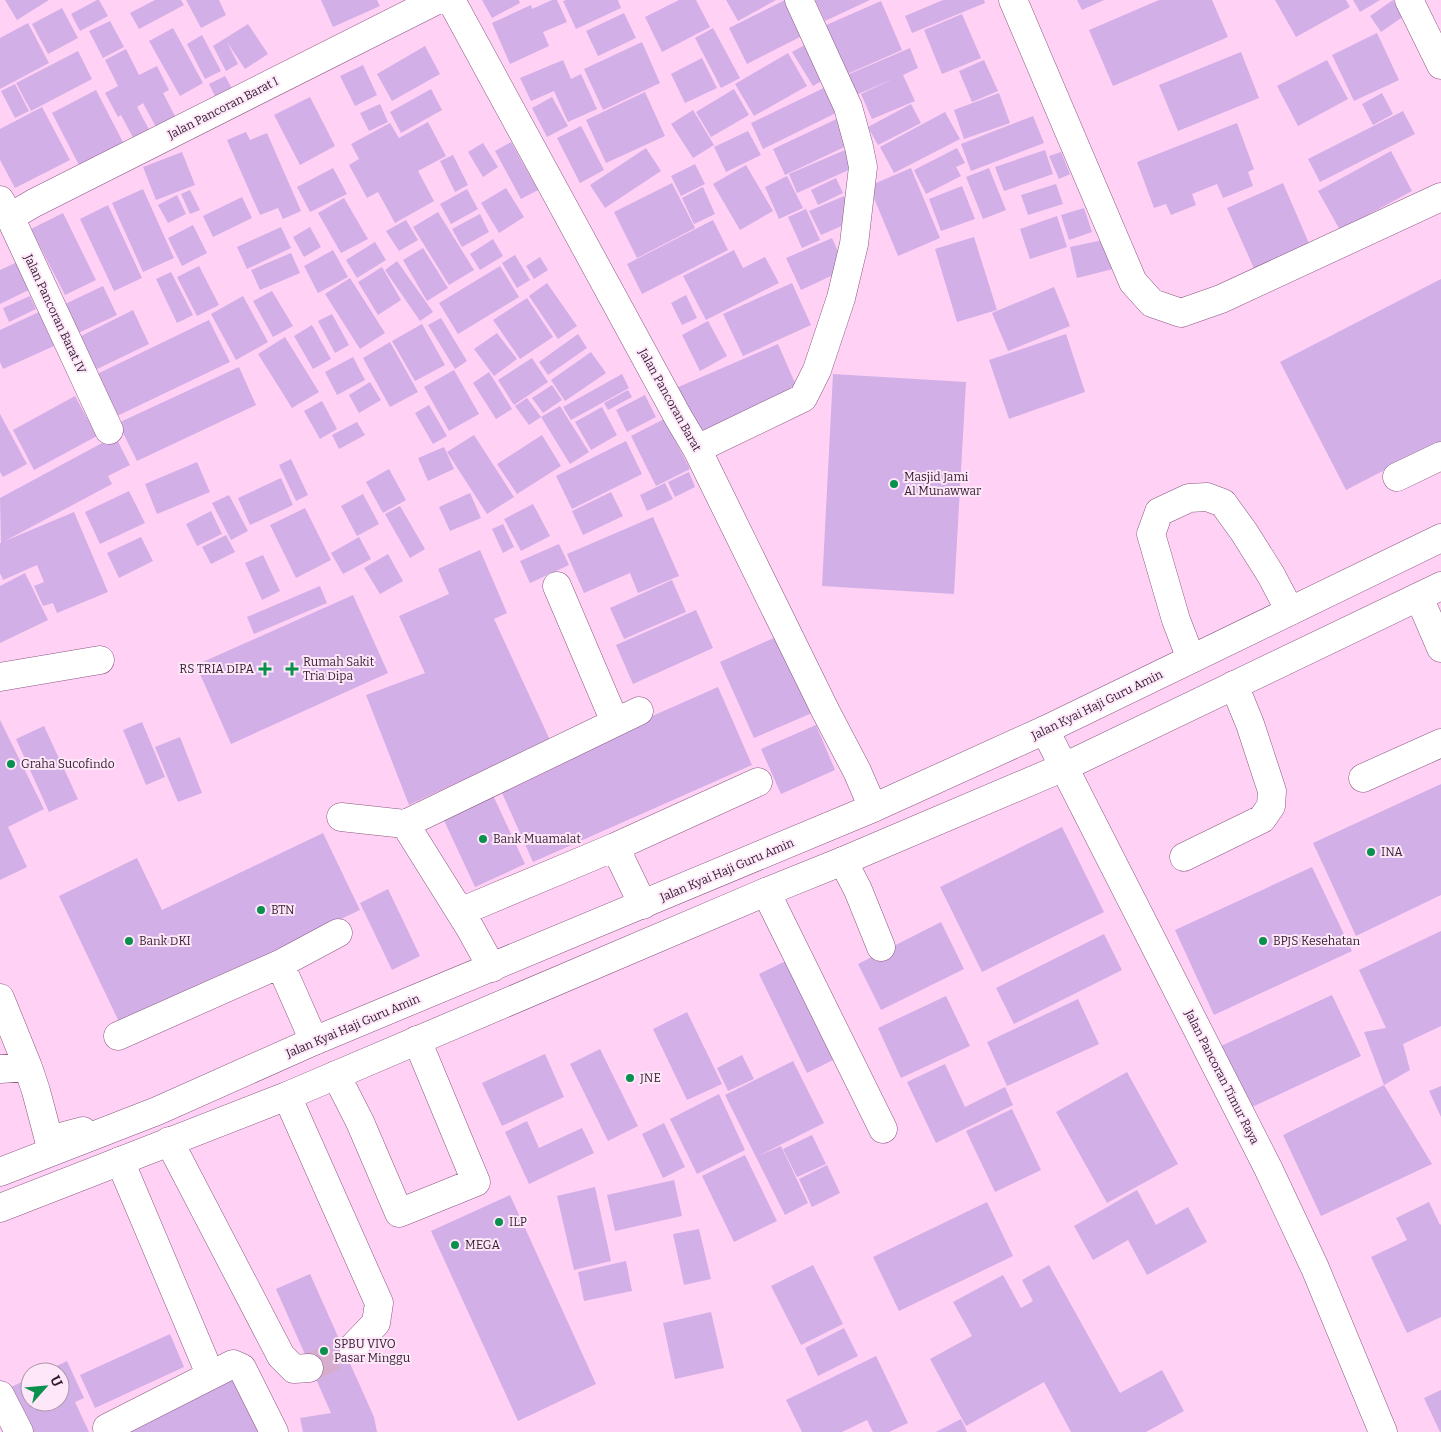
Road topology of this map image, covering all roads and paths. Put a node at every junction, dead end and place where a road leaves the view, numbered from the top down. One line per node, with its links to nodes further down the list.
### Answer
1 (437, 0): 8 (street, Jalan Pancoran Barat I)
2 (451, 0): 10 (street, Jalan Pancoran Barat)
3 (799, 0): 10 (street)
4 (1013, 0): 7 (street)
5 (1409, 0): 6 (street)
6 (1441, 65)
7 (1441, 197)
8 (5, 208): 9 (street, Jalan Pancoran Barat IV)
9 (109, 430)
10 (698, 448): 27 (street, Jalan Pancoran Barat)
11 (1441, 456): 12 (street)
12 (1397, 477)
13 (1441, 538): 16 (street, Jalan Kyai Haji Guru Amin)
14 (557, 586): 29 (street)
15 (1430, 592): 17 (street); 21 (street)
16 (1281, 594): 18 (street, Jalan Kyai Haji Guru Amin); 18 (street)
17 (1441, 648)
18 (1188, 652): 22 (street, Jalan Kyai Haji Guru Amin)
19 (100, 660): 20 (street)
20 (0, 677)
21 (1234, 685): 24 (street); 31 (street)
22 (1046, 730): 24 (street, Jalan Pancoran Timur Raya); 27 (street, Jalan Kyai Haji Guru Amin)
23 (1441, 744): 25 (street)
24 (1064, 767): 32 (street); 62 (street, Jalan Pancoran Timur Raya)
25 (1363, 778)
26 (758, 782): 30 (street)
27 (865, 789): 34 (street, Jalan Kyai Haji Guru Amin)
28 (341, 817): 29 (street)
29 (405, 824): 35 (street)
30 (618, 854): 34 (street); 35 (street)
31 (1184, 858)
32 (843, 861): 33 (street); 37 (street)
33 (766, 892): 41 (street); 50 (street)
34 (639, 897): 38 (street, Jalan Kyai Haji Guru Amin)
35 (466, 920): 38 (street)
36 (338, 933): 39 (street)
37 (881, 947)
38 (489, 962): 41 (street); 43 (street, Jalan Kyai Haji Guru Amin)
39 (283, 972): 42 (street); 43 (street)
40 (0, 998): 47 (street)
41 (509, 1001): 44 (street)
42 (118, 1036)
43 (312, 1037): 49 (street, Jalan Kyai Haji Guru Amin)
44 (417, 1040): 46 (street); 46 (street)
45 (0, 1069): 47 (street)
46 (336, 1075): 48 (street)
47 (32, 1079): 49 (street)
48 (287, 1096): 51 (street); 55 (street)
49 (157, 1111): 53 (street, Jalan Kyai Haji Guru Amin)
50 (883, 1129)
51 (169, 1141): 52 (street); 56 (street)
52 (120, 1161): 54 (street); 57 (street)
53 (0, 1172)
54 (0, 1208)
55 (353, 1348)
56 (309, 1368)
57 (210, 1374): 60 (street); 61 (street)
58 (0, 1395): 59 (street)
59 (18, 1432)
60 (109, 1432)
61 (274, 1432)
62 (1383, 1432)

